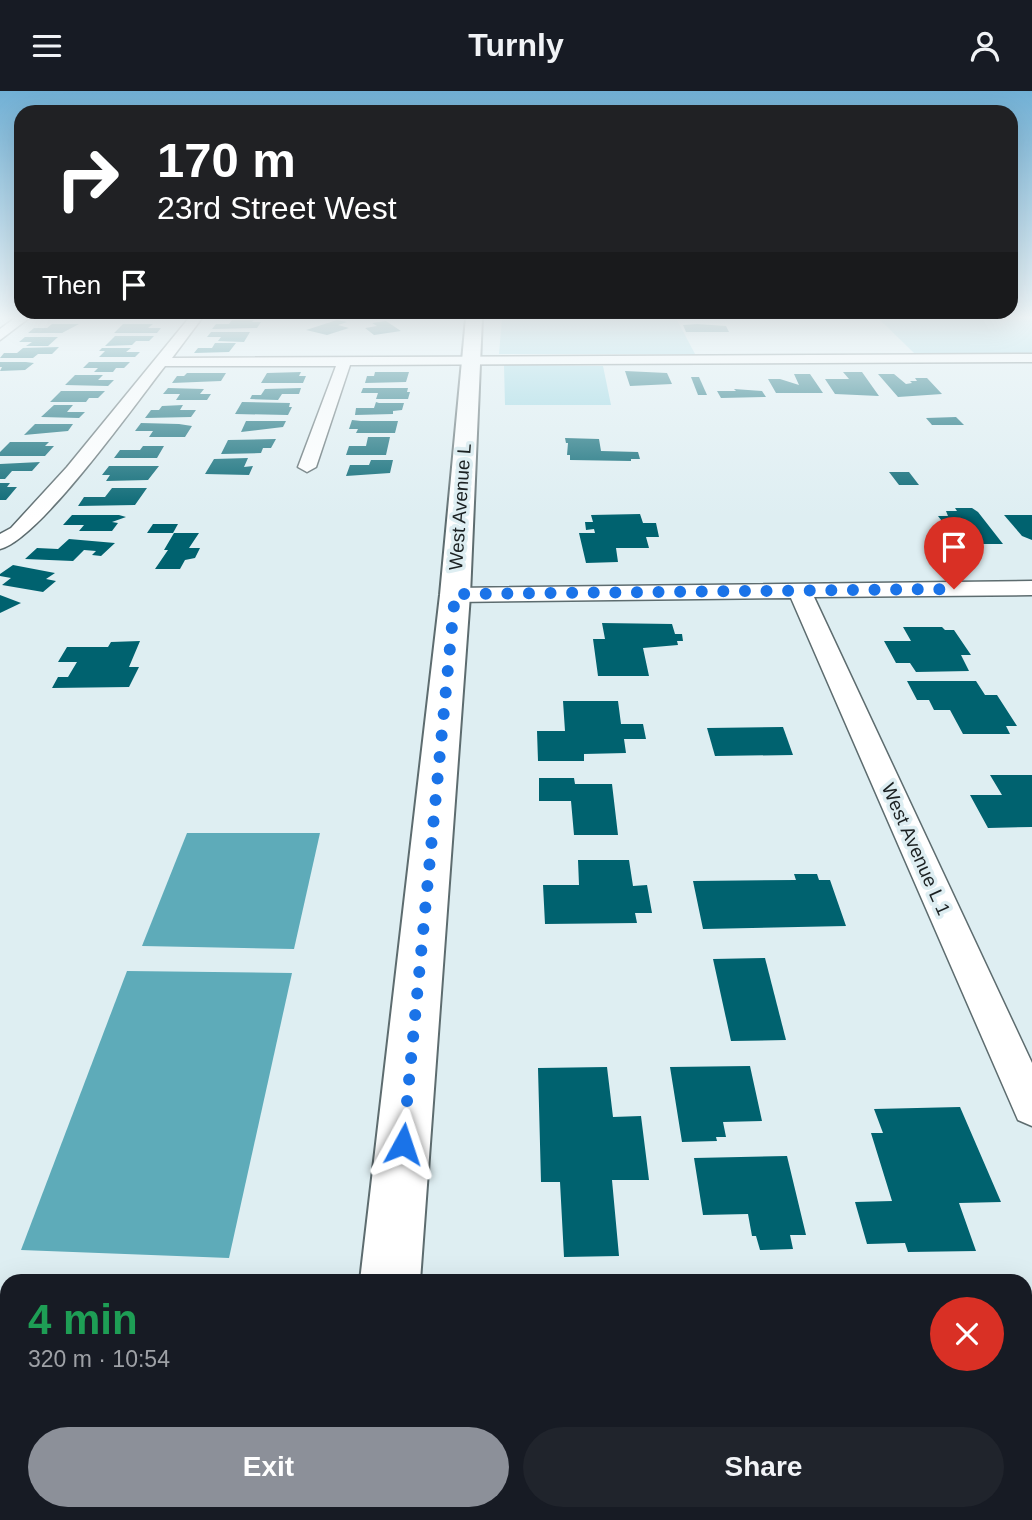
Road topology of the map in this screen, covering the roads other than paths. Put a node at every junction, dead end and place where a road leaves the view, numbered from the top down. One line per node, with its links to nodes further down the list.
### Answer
1 (144, 385): 5 (street)
2 (336, 385): 4 (street)
3 (469, 385): 8 (main road, West Avenue L)
4 (307, 467)
5 (0, 543)
6 (1032, 588): 7 (street)
7 (799, 590): 8 (street); 9 (street, West Avenue L 1)
8 (455, 594): 10 (main road, West Avenue L)
9 (1032, 1107)
10 (391, 1274)

